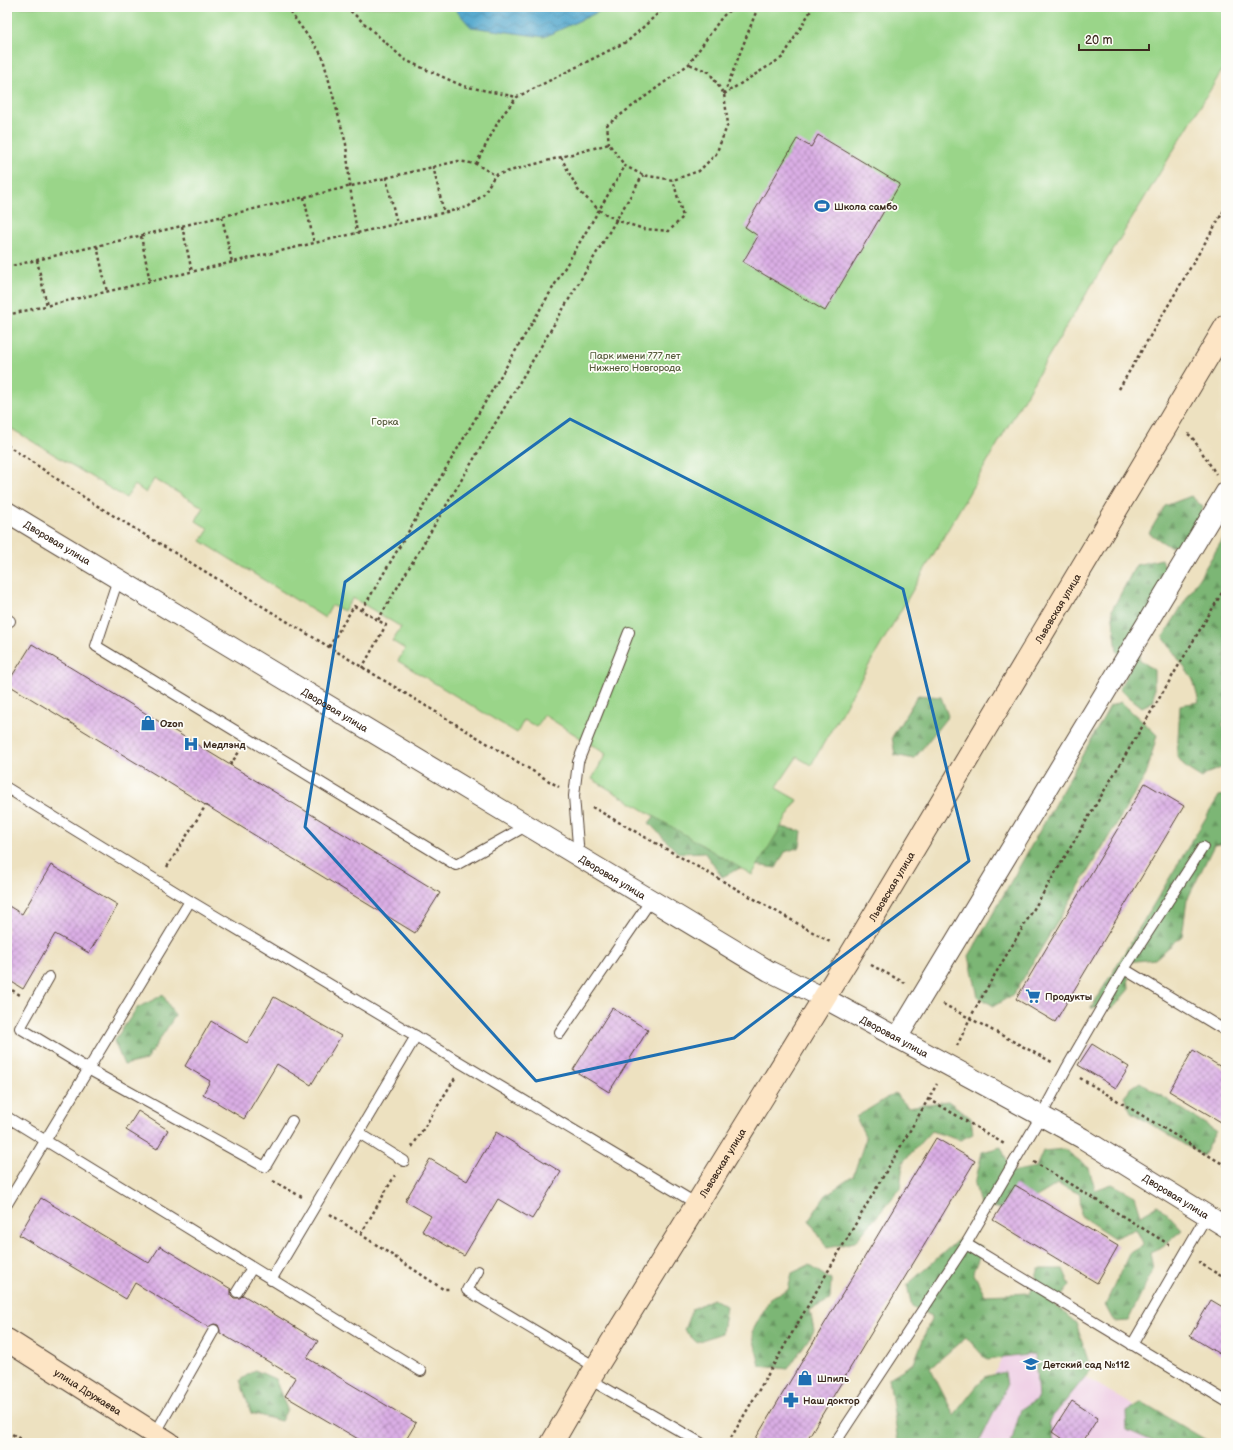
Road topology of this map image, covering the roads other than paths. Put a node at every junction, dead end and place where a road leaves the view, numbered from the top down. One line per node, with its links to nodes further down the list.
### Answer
1 (1226, 326): 14 (main road, Львовская улица)
2 (1222, 484): 18 (street)
3 (7, 512): 4 (street, Дворовая улица)
4 (118, 579): 7 (street, Дворовая улица); 7 (lane)
5 (630, 632): 9 (lane)
6 (7, 788): 11 (lane)
7 (526, 826): 9 (street, Дворовая улица)
8 (1203, 847): 12 (lane)
9 (579, 857): 10 (street, Дворовая улица)
10 (651, 900): 14 (street, Дворовая улица); 16 (lane)
11 (190, 901): 17 (lane); 19 (lane)
12 (1124, 969): 15 (lane); 21 (lane)
13 (49, 977): 19 (lane)
14 (824, 998): 18 (street, Дворовая улица); 27 (main road, Львовская улица)
15 (1226, 1031)
16 (560, 1033)
17 (416, 1036): 23 (lane); 27 (lane)
18 (897, 1038): 21 (street, Дворовая улица)
19 (88, 1069): 22 (lane); 24 (lane)
20 (7, 1116): 24 (lane)
21 (1041, 1116): 28 (street, Дворовая улица); 30 (lane)
22 (292, 1121)
23 (359, 1133): 25 (lane); 33 (lane)
24 (45, 1140): 26 (lane); 31 (lane)
25 (404, 1161)
26 (7, 1204)
27 (697, 1204): 39 (main road, Львовская улица)
28 (1207, 1215): 29 (street, Дворовая улица); 37 (lane)
29 (1226, 1227)
30 (966, 1244): 37 (lane); 44 (lane)
31 (252, 1268): 33 (lane); 34 (lane)
32 (478, 1271): 39 (lane)
33 (271, 1280): 38 (lane)
34 (237, 1292)
35 (214, 1330): 41 (lane)
36 (7, 1340): 41 (main road, улица Дружаева)
37 (1132, 1345): 40 (lane)
38 (421, 1371)
39 (593, 1374): 42 (main road, Львовская улица); 43 (lane)
40 (1226, 1401)
41 (162, 1439)
42 (552, 1443)
43 (701, 1443)
44 (835, 1443)

